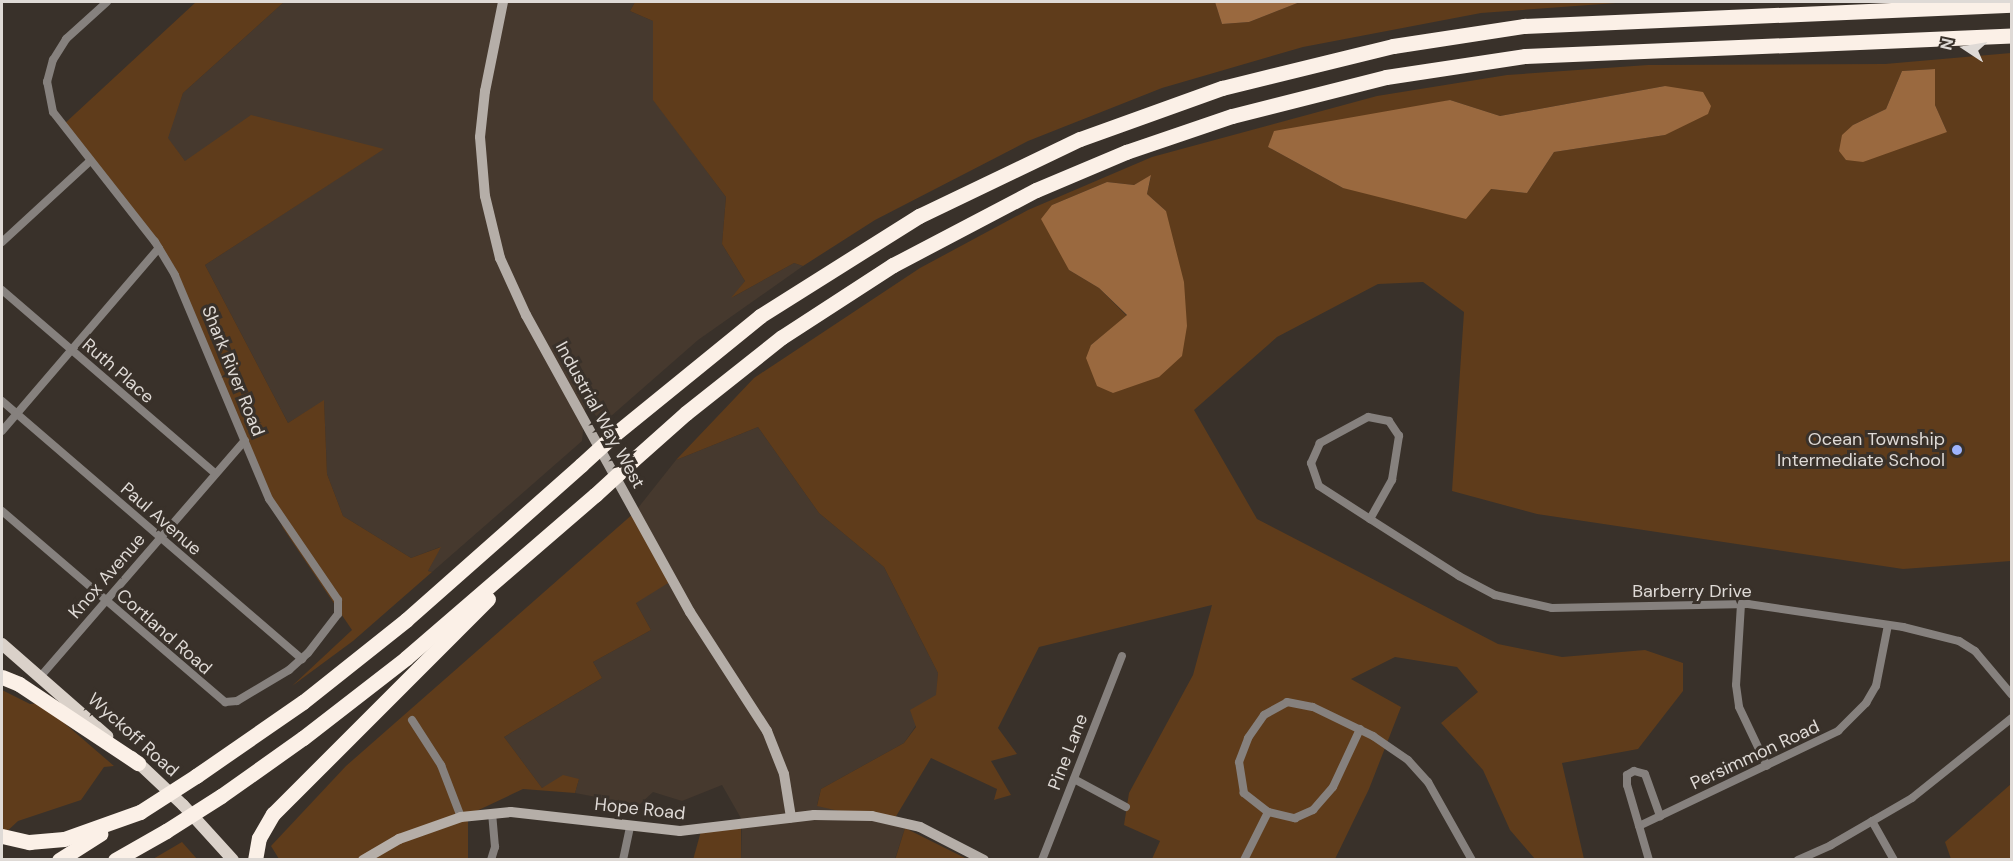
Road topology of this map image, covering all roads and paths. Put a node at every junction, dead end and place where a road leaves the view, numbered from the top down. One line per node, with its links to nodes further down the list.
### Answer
1 (107, 2): 7 (street, Shark River Road)
2 (503, 2): 42 (street, Industrial Way West)
3 (1995, 2): 5 (highway)
4 (2012, 5): 5 (highway)
5 (1946, 6): 39 (highway, bridge)
6 (2012, 36): 17 (highway, bridge)
7 (90, 161): 8 (street); 9 (street, Shark River Road)
8 (2, 242)
9 (159, 248): 11 (street); 15 (street, Shark River Road)
10 (2, 290): 11 (street, Ruth Place)
11 (71, 350): 13 (street); 16 (street, Ruth Place)
12 (2, 401): 13 (street, Paul Avenue)
13 (17, 414): 14 (street); 20 (street, Paul Avenue)
14 (2, 431)
15 (245, 440): 16 (street, Knox Avenue); 26 (street, Shark River Road)
16 (215, 473): 20 (street, Knox Avenue)
17 (578, 510): 48 (highway, bridge); 50 (highway)
18 (2, 511): 21 (street, Cortland Road)
19 (1370, 519): 19 (street, Barberry Drive); 22 (street, Barberry Drive)
20 (160, 537): 21 (street, Knox Avenue); 26 (street, Paul Avenue)
21 (105, 601): 26 (street, Cortland Road); 28 (street, Knox Avenue)
22 (1741, 604): 23 (street, Barberry Drive); 34 (street)
23 (1888, 625): 29 (street, Barberry Drive); 34 (street, Persimmon Road)
24 (2, 644): 28 (main road, Wyckoff Road)
25 (1122, 656): 35 (street, Pine Lane)
26 (302, 659)
27 (2, 677): 33 (highway)
28 (40, 677): 33 (main road, Wyckoff Road)
29 (2012, 695)
30 (2012, 718): 43 (street)
31 (412, 720): 41 (street)
32 (1360, 729): 37 (street); 37 (street); 57 (street)
33 (138, 763): 49 (main road, Wyckoff Road)
34 (1767, 766): 40 (street, Persimmon Road)
35 (1074, 779): 36 (street); 55 (street, Pine Lane)
36 (1126, 807)
37 (1268, 812): 56 (street)
38 (492, 813): 41 (street, Hope Road); 45 (street, Hope Road); 52 (street)
39 (134, 814): 46 (highway); 47 (highway)
40 (1660, 816): 44 (street, Persimmon Road); 44 (street)
41 (460, 817): 51 (street, Hope Road)
42 (791, 817): 45 (street, Hope Road); 54 (street, Hope Road)
43 (1872, 821): 59 (street); 60 (street)
44 (1639, 826): 58 (street)
45 (630, 827): 53 (street)
46 (2, 837)
47 (59, 860)
48 (115, 860)
49 (233, 860)
50 (255, 860)
51 (363, 860)
52 (491, 860)
53 (623, 860)
54 (984, 860)
55 (1042, 860)
56 (1244, 860)
57 (1472, 860)
58 (1649, 860)
59 (1798, 860)
60 (1894, 860)

